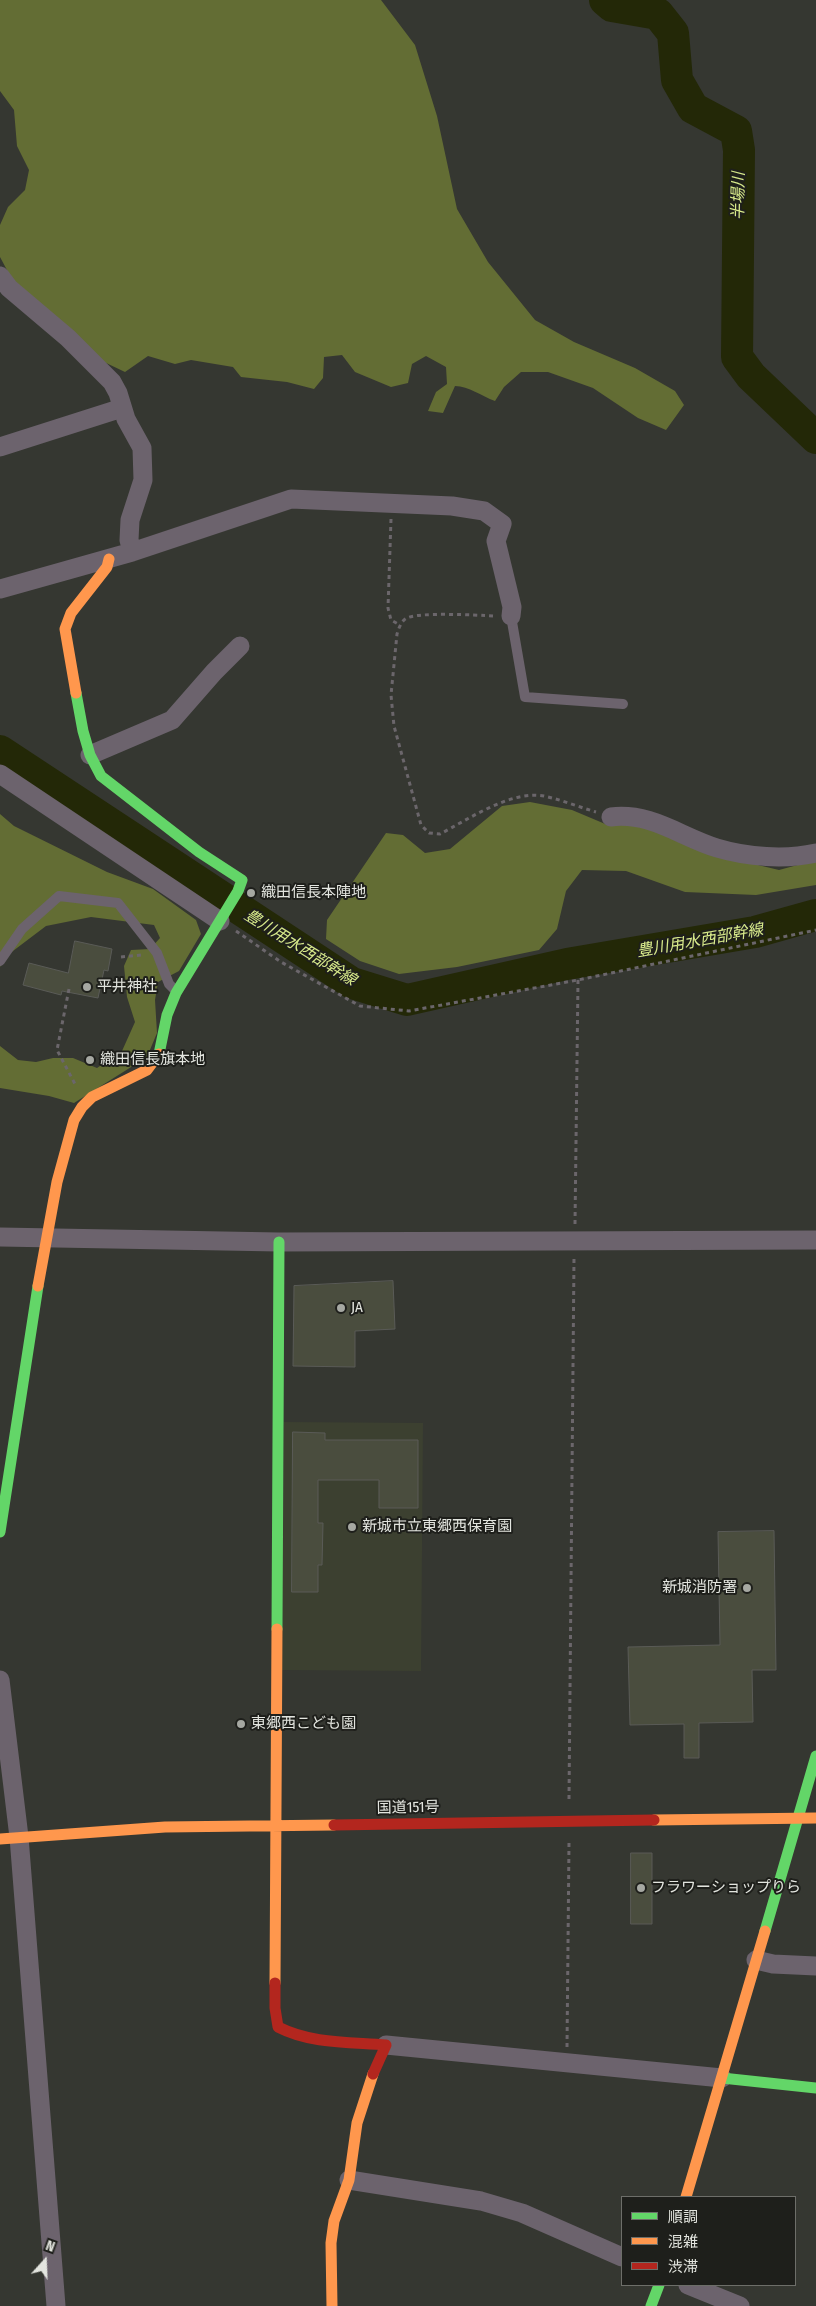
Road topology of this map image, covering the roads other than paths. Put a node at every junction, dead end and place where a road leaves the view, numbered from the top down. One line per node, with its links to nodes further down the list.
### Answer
1 (0, 276): 2 (street)
2 (122, 408): 3 (street); 4 (street)
3 (0, 448)
4 (132, 552): 5 (street); 7 (street)
5 (109, 559): 6 (street); 10 (main road)
6 (0, 589)
7 (511, 616): 9 (lane)
8 (240, 646): 10 (street)
9 (623, 704)
10 (90, 755): 14 (main road)
11 (0, 774): 14 (street)
12 (612, 818): 13 (street)
13 (816, 854)
14 (222, 917): 16 (main road)
15 (0, 961): 16 (lane)
16 (177, 992): 18 (main road)
17 (0, 1236): 18 (street)
18 (45, 1238): 20 (street); 21 (main road)
19 (816, 1240): 20 (street)
20 (279, 1242): 27 (main road)
21 (4, 1488): 22 (main road)
22 (0, 1532)
23 (0, 1680): 28 (street)
24 (816, 1756): 25 (main road)
25 (799, 1818): 26 (main road, 国道151号); 27 (main road, 国道151号); 30 (main road)
26 (816, 1818)
27 (275, 1825): 28 (main road, 国道151号); 32 (main road)
28 (19, 1837): 29 (main road, 国道151号); 40 (street)
29 (0, 1839)
30 (756, 1960): 31 (street); 33 (main road)
31 (816, 1966)
32 (386, 2045): 33 (street); 35 (main road)
33 (722, 2078): 34 (main road); 36 (main road)
34 (816, 2088)
35 (349, 2180): 37 (street); 41 (main road)
36 (686, 2196)
37 (621, 2257)
38 (659, 2286): 42 (main road)
39 (690, 2286): 43 (street)
40 (56, 2306)
41 (332, 2306)
42 (651, 2306)
43 (740, 2306)

